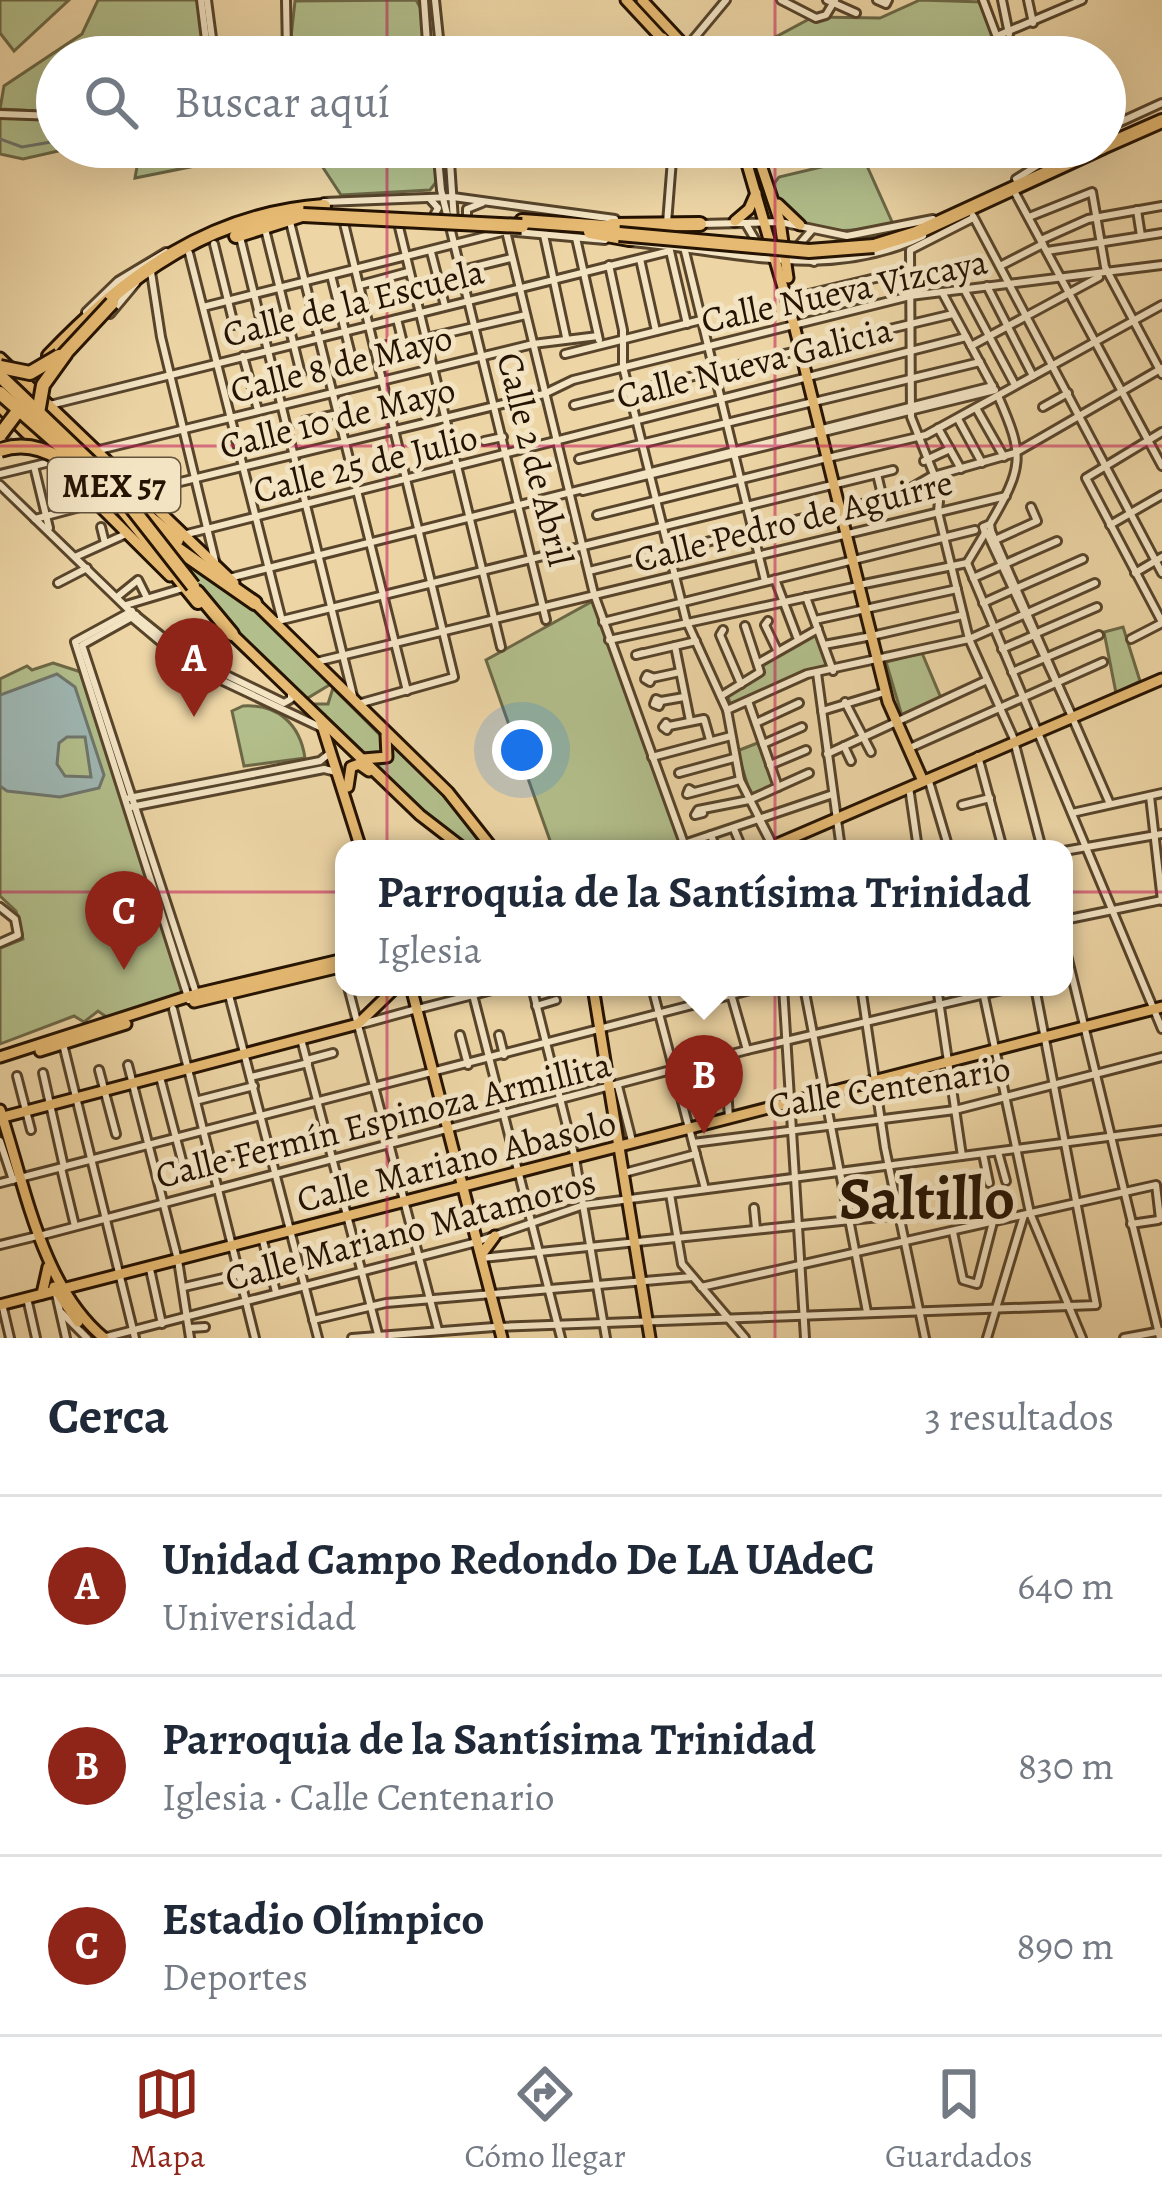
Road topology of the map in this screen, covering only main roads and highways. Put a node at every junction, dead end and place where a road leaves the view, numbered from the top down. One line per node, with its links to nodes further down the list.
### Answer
1 (626, 0): 3 (main road)
2 (642, 0): 4 (main road)
3 (661, 36)
4 (665, 36)
5 (1162, 120): 6 (highway, MEX 57)
6 (1126, 135)
7 (753, 168): 10 (main road)
8 (758, 168): 10 (main road)
9 (1046, 168): 11 (highway, MEX 57)
10 (760, 181): 12 (main road); 14 (main road); 21 (main road)
11 (1018, 184): 22 (highway, MEX 57); 22 (highway, MEX 57)
12 (772, 195): 15 (main road); 18 (main road)
13 (296, 214): 16 (highway, MEX 57, bridge); 16 (highway, MEX 57, bridge); 24 (highway, MEX 57); 24 (highway, MEX 57)
14 (737, 221)
15 (780, 222): 21 (main road); 25 (main road)
16 (522, 223): 19 (highway, MEX 57); 20 (highway, MEX 57)
17 (700, 224): 19 (highway)
18 (800, 225)
19 (616, 230): 20 (highway, MEX 57); 22 (highway, MEX 57, bridge)
20 (590, 232): 23 (highway)
21 (769, 237): 25 (main road)
22 (873, 243)
23 (674, 247)
24 (185, 251): 27 (highway, MEX 57, bridge); 28 (highway, MEX 57)
25 (787, 264): 26 (main road); 26 (main road)
26 (796, 324): 43 (main road)
27 (69, 349): 29 (highway, bridge); 33 (highway, MEX 57, bridge); 36 (highway, bridge)
28 (50, 356)
29 (0, 365): 30 (main road); 31 (highway, MEX 57, bridge); 31 (main road)
30 (0, 390): 31 (highway, MEX 57, bridge)
31 (14, 401): 32 (main road); 34 (main road); 36 (highway, MEX 57, bridge); 39 (highway, MEX 57, bridge)
32 (60, 414): 34 (main road); 36 (main road)
33 (1, 442): 35 (highway, bridge)
34 (38, 446): 35 (main road)
35 (107, 503): 37 (highway); 37 (main road); 40 (highway)
36 (170, 534): 38 (highway, MEX 57); 38 (main road); 41 (highway)
37 (171, 577): 39 (main road)
38 (229, 578): 41 (main road, MEX 57)
39 (188, 587): 40 (main road); 42 (highway, MEX 57)
40 (198, 602): 42 (main road)
41 (255, 603): 47 (main road, MEX 57)
42 (232, 634): 45 (main road, MEX 57)
43 (880, 661): 46 (main road); 46 (main road)
44 (1162, 679): 50 (main road)
45 (317, 715): 48 (main road, MEX 57); 51 (main road)
46 (898, 720): 50 (main road); 50 (main road)
47 (383, 728): 48 (main road); 54 (main road)
48 (363, 758): 49 (main road)
49 (384, 780): 52 (main road); 53 (main road)
50 (918, 783): 55 (main road)
51 (361, 840)
52 (362, 840)
53 (454, 840)
54 (485, 840)
55 (789, 840)
56 (335, 966): 60 (main road)
57 (387, 996): 63 (main road)
58 (411, 996): 65 (main road)
59 (594, 996): 64 (main road)
60 (193, 999): 62 (main road); 62 (main road)
61 (1158, 1008): 64 (main road, Calle Mariano Abasolo)
62 (0, 1060)
63 (1, 1118): 66 (main road)
64 (620, 1146): 65 (main road, Calle Mariano Abasolo); 77 (main road)
65 (461, 1186): 68 (main road); 71 (main road, Calle Mariano Abasolo)
66 (40, 1235): 70 (main road); 71 (main road)
67 (495, 1236): 69 (main road)
68 (476, 1243): 69 (main road); 73 (main road)
69 (481, 1256): 73 (main road)
70 (48, 1267): 71 (main road); 72 (main road)
71 (58, 1289): 72 (main road, Calle Mariano Abasolo); 76 (main road)
72 (42, 1294): 74 (main road, Calle Mariano Abasolo)
73 (488, 1294): 75 (main road)
74 (1, 1305)
75 (498, 1333)
76 (99, 1338)
77 (650, 1338)

